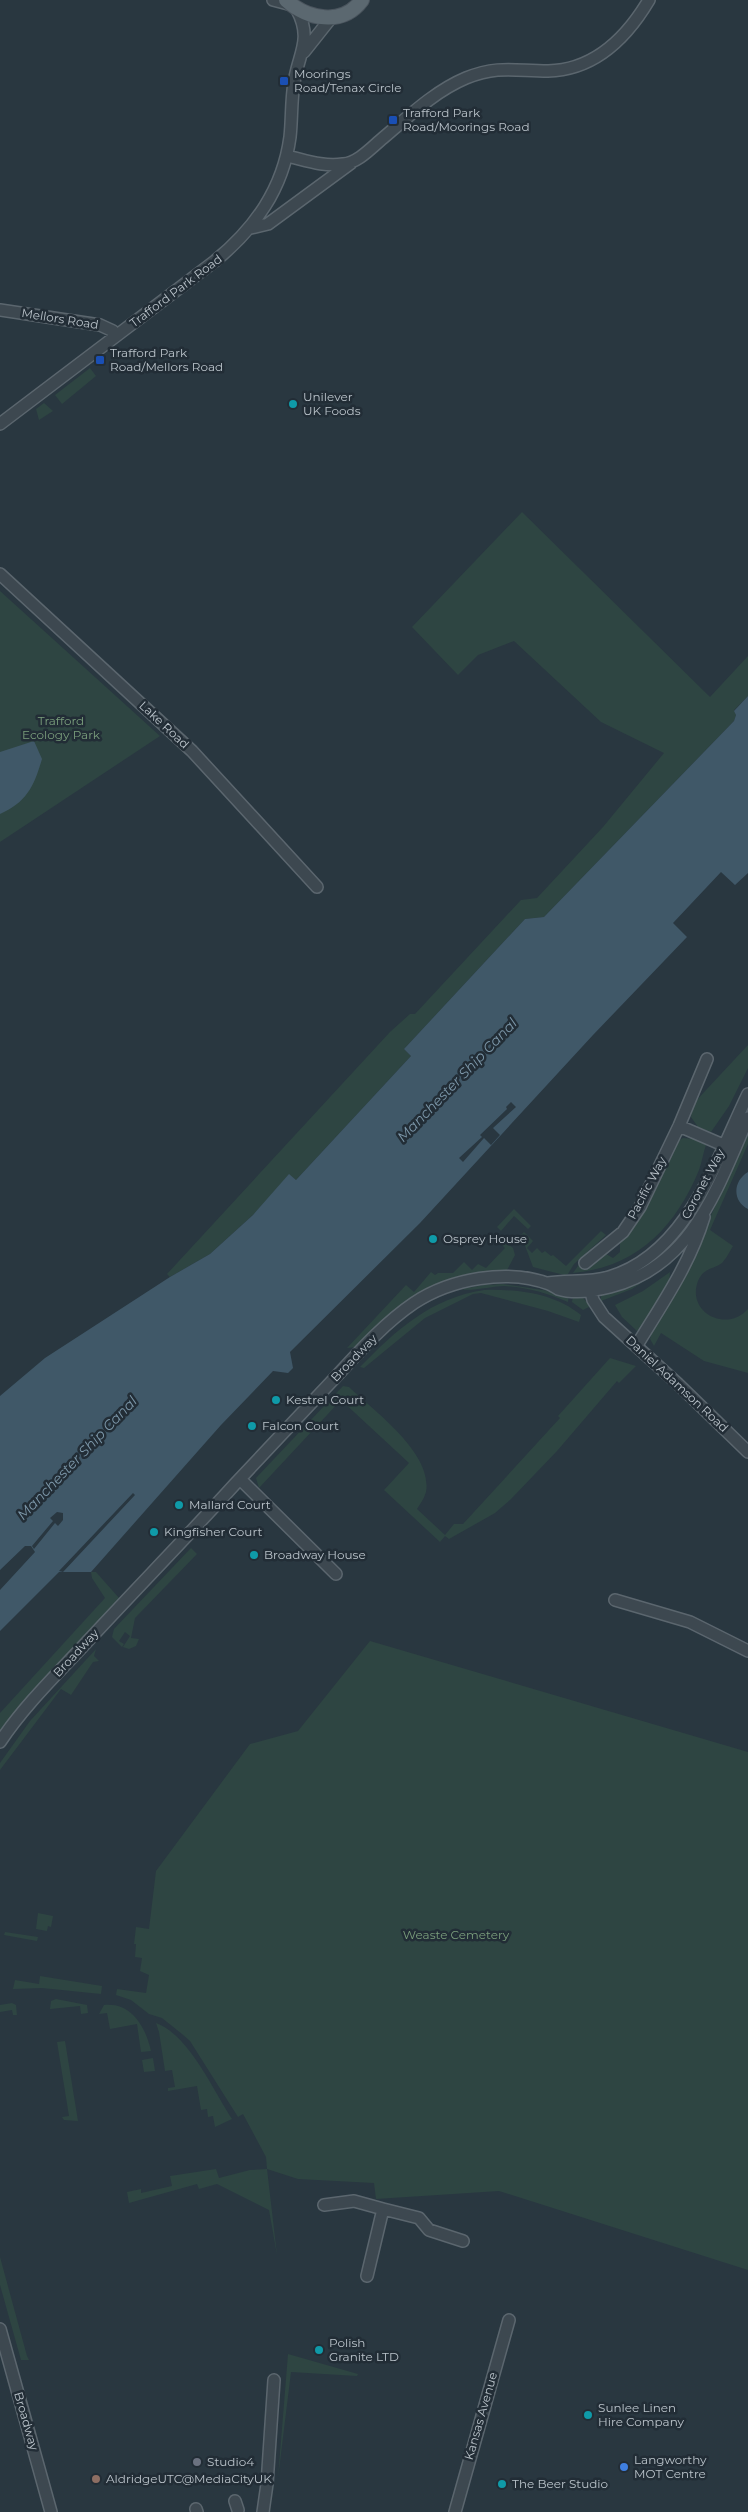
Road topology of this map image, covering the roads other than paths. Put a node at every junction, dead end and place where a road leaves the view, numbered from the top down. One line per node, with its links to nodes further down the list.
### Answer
1 (273, 0): 4 (street)
2 (362, 0): 5 (main road)
3 (649, 0): 8 (street, Trafford Park Road)
4 (292, 5): 5 (main road); 6 (street)
5 (331, 18): 6 (street)
6 (302, 55): 7 (street)
7 (287, 156): 8 (street); 9 (street)
8 (353, 162): 9 (street, Trafford Park Road)
9 (251, 228): 11 (street, Trafford Park Road)
10 (0, 310): 11 (street, Mellors Road)
11 (116, 336): 12 (street, Trafford Park Road)
12 (0, 424)
13 (0, 574): 14 (street, Lake Road)
14 (317, 887)
15 (707, 1059): 18 (street, Pacific Way)
16 (748, 1094): 19 (street, Coronet Way)
17 (748, 1118): 19 (street, Coronet Way)
18 (679, 1126): 19 (street); 23 (street, Pacific Way)
19 (728, 1148): 20 (street, Coronet Way); 22 (street, Coronet Way)
20 (706, 1210): 21 (street, Coronet Way); 24 (street)
21 (667, 1260): 22 (street); 24 (street); 26 (street, Coronet Way)
22 (646, 1261): 26 (street, Coronet Way)
23 (585, 1264)
24 (678, 1279): 27 (street)
25 (548, 1283): 26 (street, Coronet Way); 29 (street, Broadway)
26 (590, 1286): 27 (street, Daniel Adamson Road)
27 (637, 1345): 28 (street, Daniel Adamson Road)
28 (748, 1452)
29 (240, 1479): 30 (street); 33 (street, Broadway)
30 (336, 1574)
31 (615, 1600): 32 (street)
32 (748, 1651)
33 (0, 1742)
34 (324, 2205): 35 (street)
35 (383, 2209): 36 (street); 37 (street)
36 (463, 2241)
37 (368, 2276)
38 (509, 2320): 43 (street, Kansas Avenue)
39 (0, 2329): 41 (street, Broadway)
40 (274, 2380): 42 (street)
41 (51, 2512)
42 (263, 2512)
43 (455, 2512)

